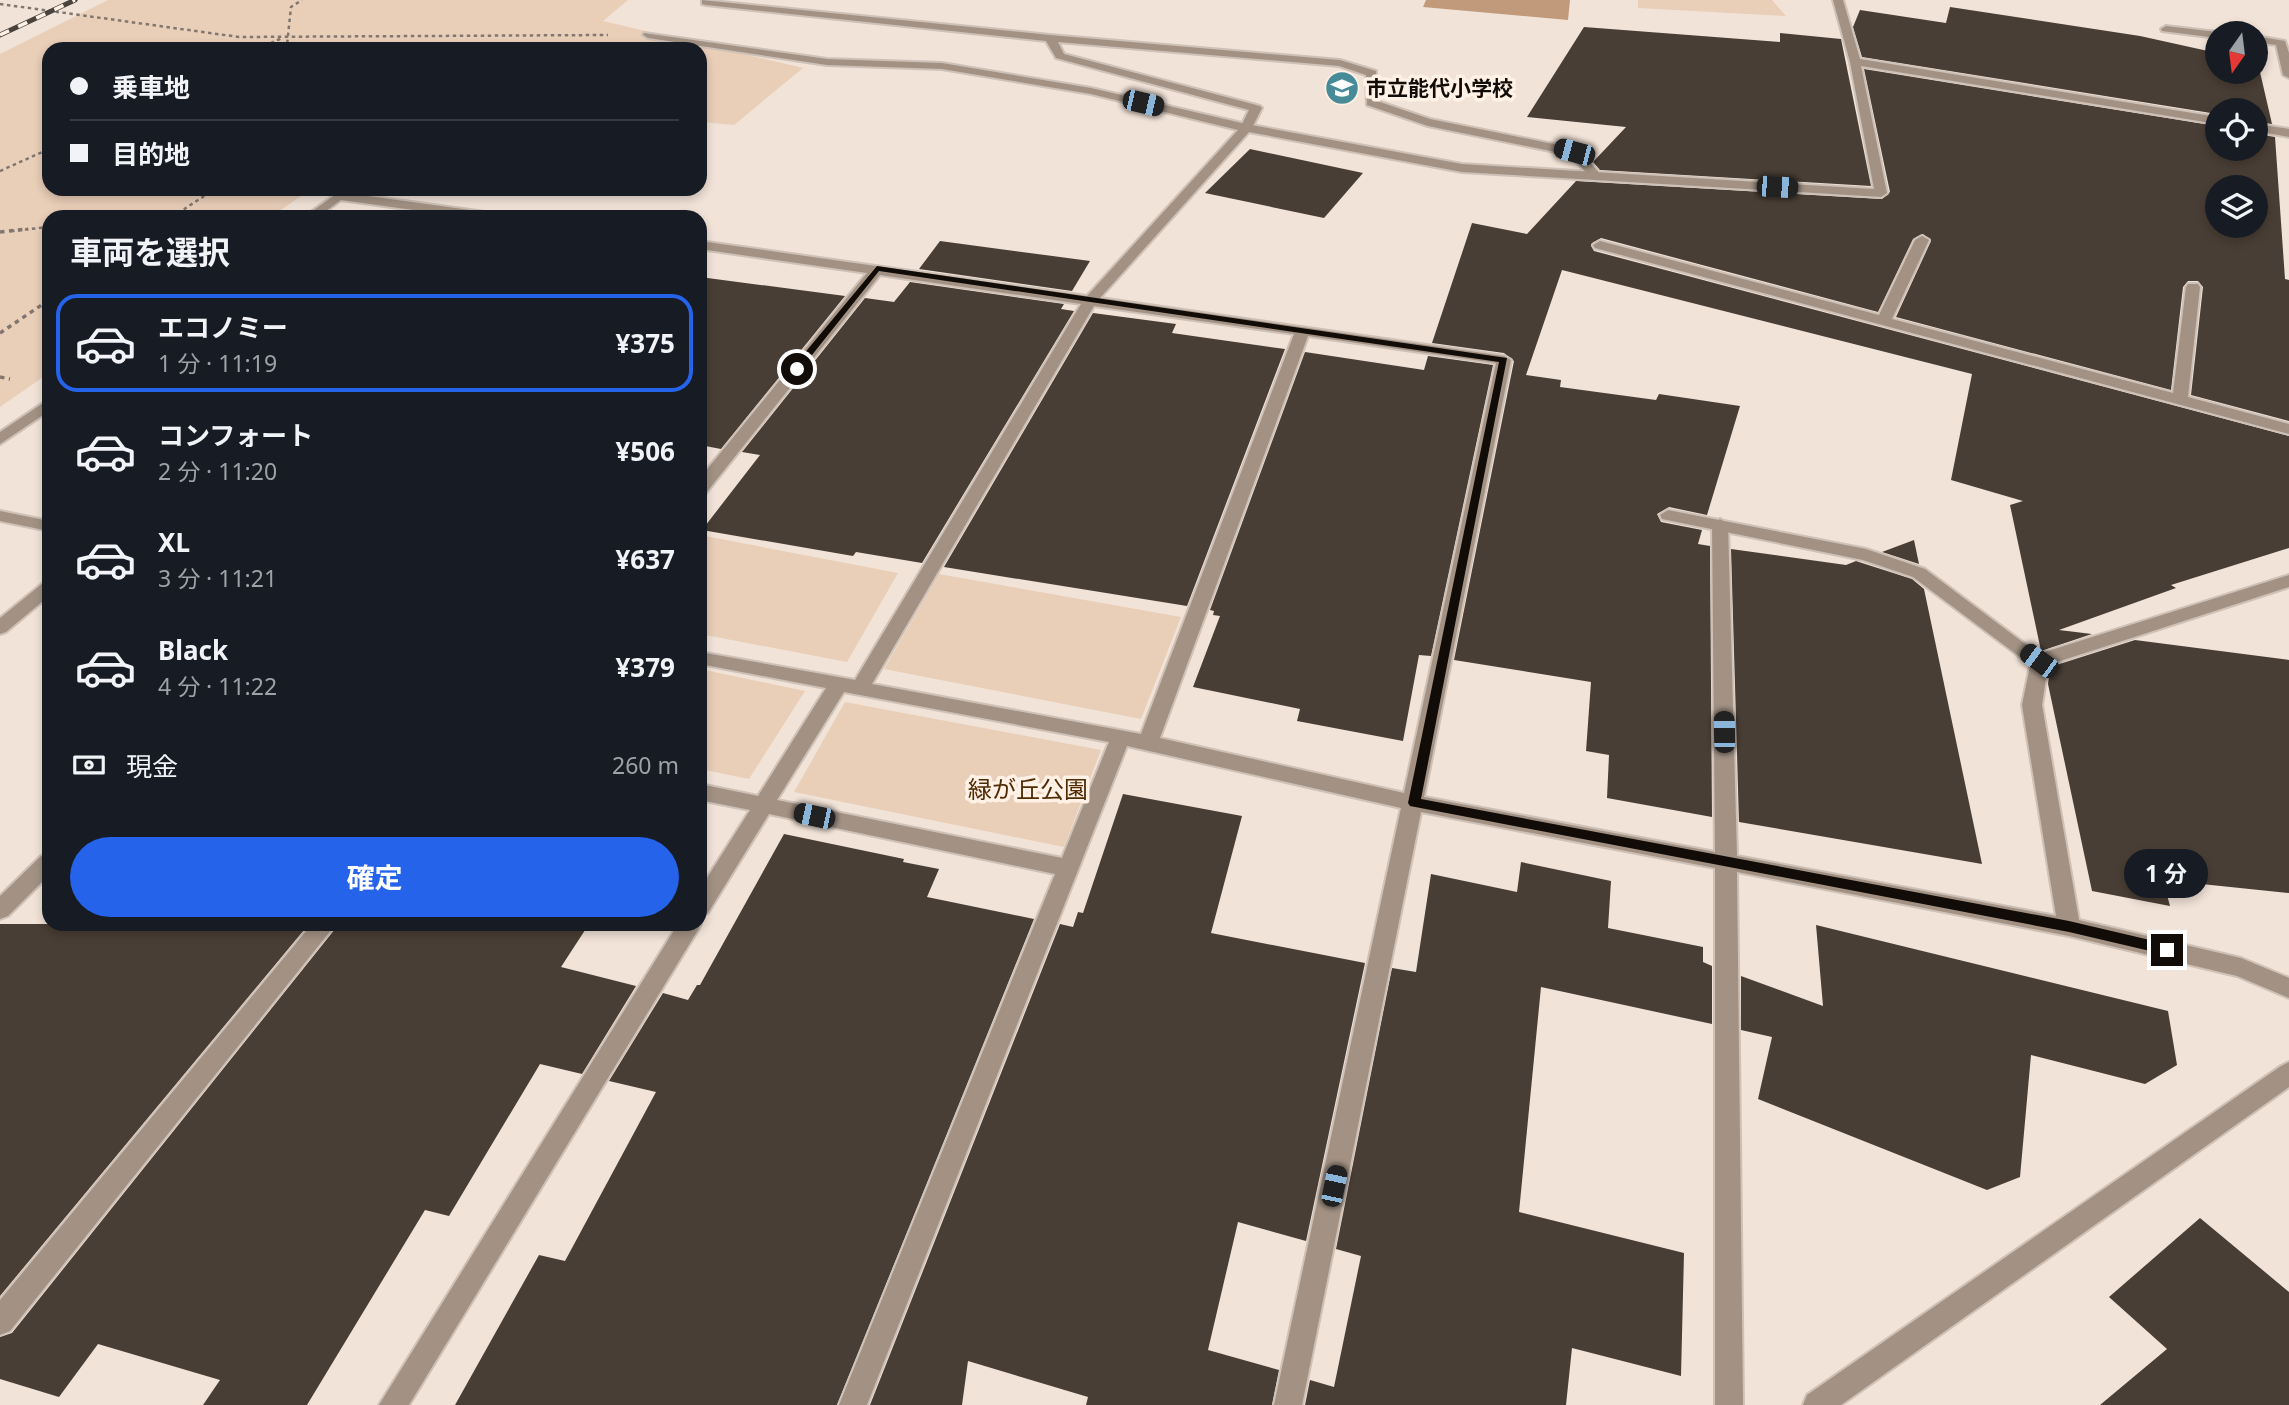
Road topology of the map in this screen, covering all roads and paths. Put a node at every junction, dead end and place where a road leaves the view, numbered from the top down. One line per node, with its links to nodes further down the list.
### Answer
1 (302, 0): 8 (path)
2 (708, 0): 9 (street)
3 (1838, 0): 15 (street)
4 (0, 4): 8 (path)
5 (2166, 29): 6 (street)
6 (2205, 34)
7 (648, 35): 8 (path); 13 (street)
8 (286, 36): 11 (path); 12 (path)
9 (1050, 38): 18 (street); 23 (street)
10 (2268, 41): 16 (street)
11 (273, 42)
12 (285, 42)
13 (694, 42)
14 (707, 44): 18 (street)
15 (1854, 62): 17 (street); 23 (street)
16 (2289, 75)
17 (2205, 119)
18 (1246, 128): 23 (street); 37 (street)
19 (2268, 130): 20 (street)
20 (2289, 133)
21 (42, 152): 22 (path)
22 (0, 171)
23 (1596, 176)
24 (204, 196): 27 (path)
25 (339, 196): 28 (street)
26 (339, 196): 29 (street)
27 (182, 210)
28 (320, 210)
29 (441, 210)
30 (42, 228): 31 (path)
31 (0, 232)
32 (1922, 240): 39 (street)
33 (1600, 245): 39 (street)
34 (707, 246): 35 (street)
35 (877, 268): 37 (street); 46 (street)
36 (2193, 287): 42 (street)
37 (1090, 301): 40 (street); 57 (street)
38 (42, 305): 41 (path)
39 (1884, 320): 42 (street)
40 (1303, 331): 59 (street); 61 (street)
41 (0, 333)
42 (2180, 400): 44 (street)
43 (42, 409): 45 (street)
44 (2289, 429)
45 (0, 439)
46 (707, 480)
47 (1668, 514): 49 (street)
48 (0, 516): 50 (street)
49 (1720, 524): 55 (street); 63 (street)
50 (42, 525)
51 (2289, 581): 55 (street)
52 (42, 593): 53 (street)
53 (0, 628)
54 (707, 659): 56 (street)
55 (2039, 661): 68 (street)
56 (838, 685): 57 (street); 62 (street)
57 (860, 688): 58 (street)
58 (1121, 737): 59 (street); 64 (street)
59 (1148, 743): 61 (street)
60 (707, 794): 62 (street)
61 (1414, 803): 63 (street); 76 (street)
62 (763, 806): 64 (street); 66 (street)
63 (1726, 862): 68 (street); 77 (street)
64 (1069, 868): 75 (street)
65 (42, 869): 67 (street)
66 (707, 896)
67 (0, 910)
68 (2069, 927): 71 (street)
69 (319, 931): 73 (street)
70 (686, 931): 74 (street)
71 (2289, 988)
72 (2289, 1073): 78 (street)
73 (0, 1321)
74 (393, 1405)
75 (853, 1405)
76 (1288, 1405)
77 (1730, 1405)
78 (1817, 1405)

